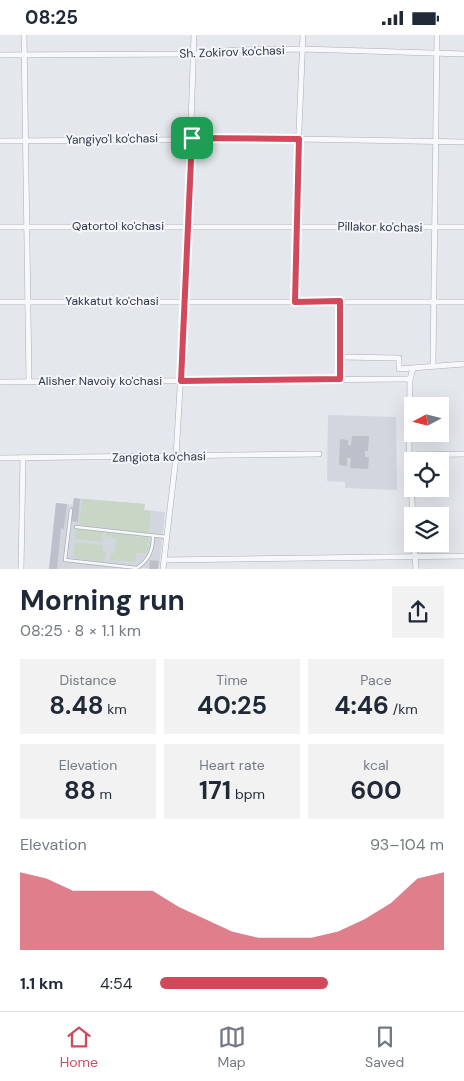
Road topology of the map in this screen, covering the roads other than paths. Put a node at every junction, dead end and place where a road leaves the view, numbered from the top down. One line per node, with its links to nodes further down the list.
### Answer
1 (24, 35): 9 (street)
2 (194, 35): 6 (street)
3 (303, 35): 5 (street)
4 (437, 35): 10 (street)
5 (302, 49): 6 (street, Sh. Zokirov ko'chasi); 10 (street, Sh. Zokirov ko'chasi); 12 (street)
6 (194, 54): 9 (street, Sh. Zokirov ko'chasi); 11 (street)
7 (464, 54): 10 (street, Sh. Zokirov ko'chasi)
8 (0, 55): 9 (street, Sh. Zokirov ko'chasi)
9 (25, 55): 13 (street)
10 (437, 55): 15 (street)
11 (192, 138): 12 (street, Yangiyo'l ko'chasi); 13 (street, Yangiyo'l ko'chasi); 17 (street)
12 (299, 139): 15 (street, Yangiyo'l ko'chasi); 18 (street)
13 (26, 140): 14 (street, Yangiyo'l ko'chasi); 19 (street)
14 (0, 141)
15 (435, 141): 16 (street, Yangiyo'l ko'chasi); 22 (street)
16 (464, 142)
17 (187, 225): 18 (street, Qatortol ko'chasi); 19 (street, Qatortol ko'chasi); 24 (street)
18 (295, 225): 22 (street, Pillakor ko'chasi); 27 (street)
19 (28, 226): 20 (street, Qatortol ko'chasi); 23 (street)
20 (0, 227)
21 (464, 227): 22 (street, Pillakor ko'chasi)
22 (434, 228): 29 (street)
23 (28, 301): 24 (street, Yakkatut ko'chasi); 26 (street, Yakkatut ko'chasi); 38 (street)
24 (185, 301): 27 (street, Yakkatut ko'chasi); 36 (street)
25 (340, 301): 27 (street, Yakkatut ko'chasi); 29 (street, Yakkatut ko'chasi); 30 (street)
26 (0, 302)
27 (295, 302)
28 (464, 302): 29 (street, Yakkatut ko'chasi)
29 (433, 303): 32 (street)
30 (340, 357): 33 (street); 34 (street)
31 (464, 364): 32 (street)
32 (432, 365): 33 (street)
33 (413, 369): 35 (street)
34 (340, 379): 35 (street, Alisher Navoiy ko'chasi); 36 (street, Alisher Navoiy ko'chasi)
35 (410, 379): 39 (street)
36 (181, 381): 38 (street, Alisher Navoiy ko'chasi); 43 (street)
37 (0, 382): 38 (street, Alisher Navoiy ko'chasi)
38 (29, 382)
39 (409, 452)
40 (319, 454): 43 (street, Zangiota ko'chasi)
41 (449, 454): 42 (street)
42 (464, 454)
43 (176, 457): 44 (street, Zangiota ko'chasi); 49 (street)
44 (22, 458): 45 (street, Zangiota ko'chasi); 54 (street)
45 (0, 459)
46 (71, 510): 48 (lane)
47 (76, 527): 48 (lane)
48 (153, 536): 49 (lane)
49 (167, 537): 53 (street)
50 (415, 552): 51 (street)
51 (415, 556): 52 (street); 53 (street); 56 (street)
52 (464, 556)
53 (164, 560): 55 (street)
54 (21, 569)
55 (163, 569)
56 (416, 569)

